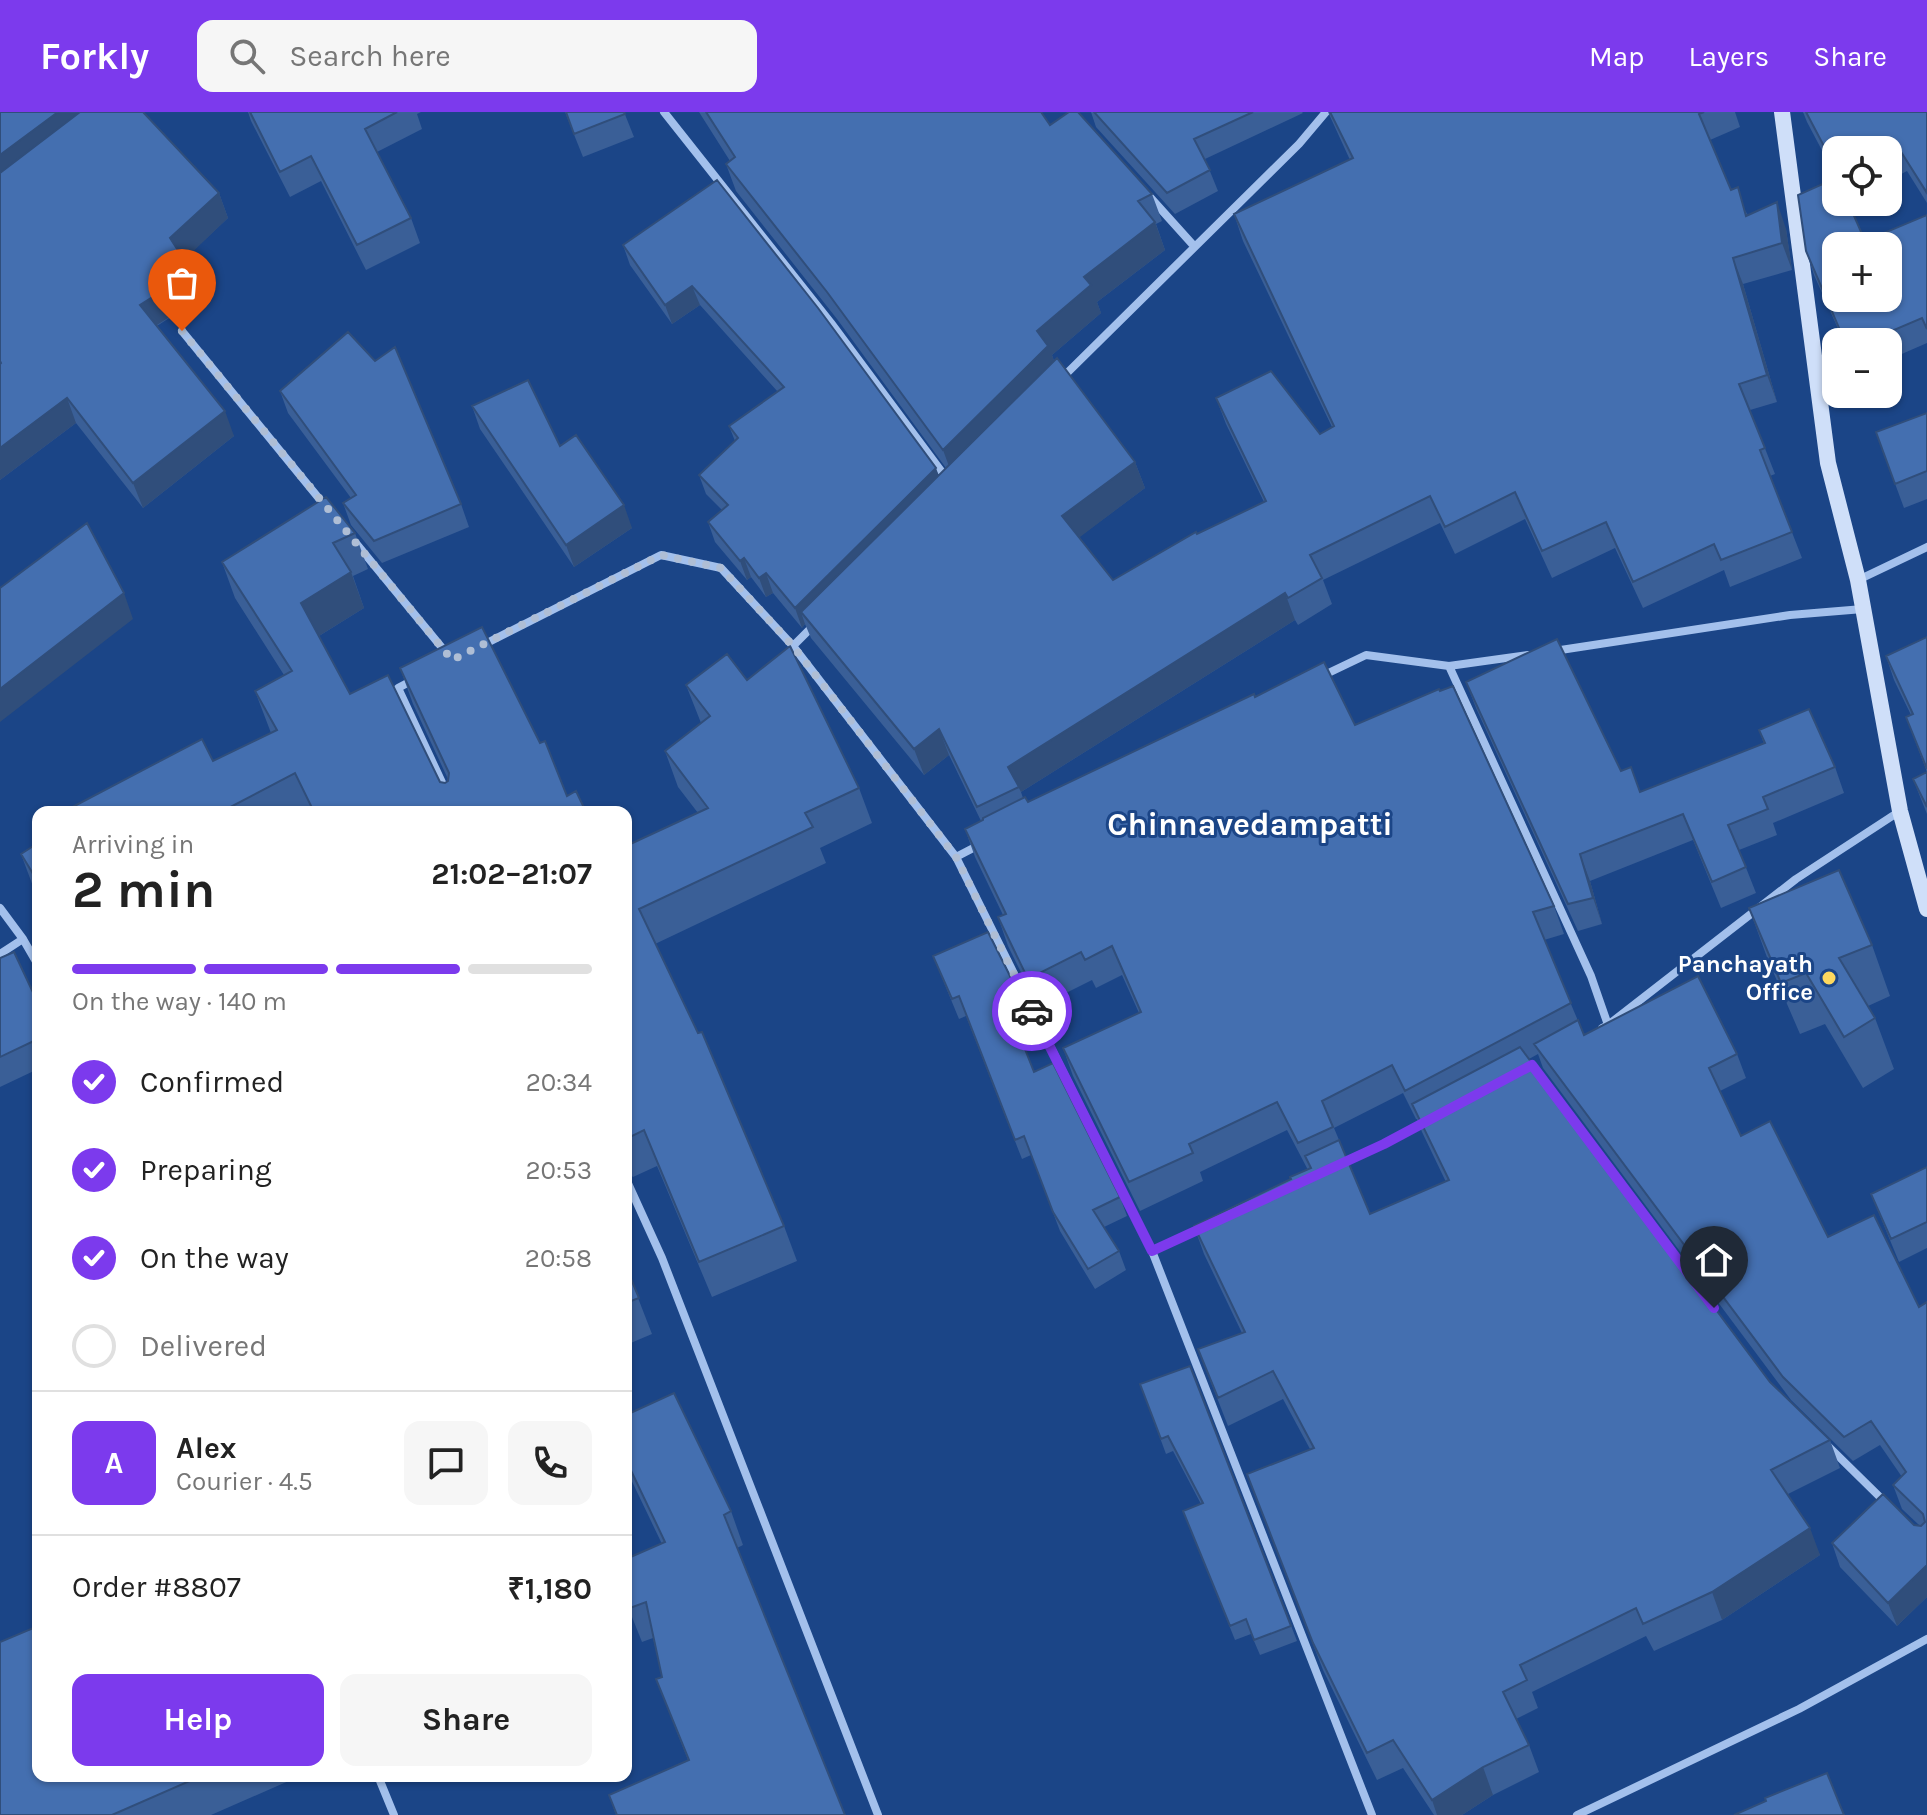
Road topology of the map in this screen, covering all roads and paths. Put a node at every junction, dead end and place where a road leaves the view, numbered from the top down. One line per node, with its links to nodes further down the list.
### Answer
1 (664, 112): 8 (street)
2 (1326, 112): 5 (street)
3 (1782, 112): 12 (main road)
4 (1144, 190): 5 (street)
5 (1194, 246): 7 (street)
6 (182, 331): 9 (street)
7 (1056, 384)
8 (952, 487)
9 (332, 514)
10 (352, 539): 18 (street)
11 (1927, 547): 12 (street)
12 (1858, 580): 13 (main road)
13 (1863, 609): 17 (street); 22 (main road)
14 (825, 614): 16 (street)
15 (480, 646): 16 (street)
16 (793, 646): 24 (street)
17 (1449, 666): 20 (street); 30 (street)
18 (439, 667)
19 (425, 674): 21 (street)
20 (1309, 683)
21 (450, 798)
22 (1900, 811): 26 (main road); 30 (street)
23 (984, 843): 24 (street)
24 (956, 857): 36 (street)
25 (0, 908): 27 (street)
26 (1927, 909)
27 (23, 939): 28 (street); 29 (street)
28 (0, 954)
29 (32, 955)
30 (1608, 1025): 31 (street)
31 (1595, 1031)
32 (1438, 1115): 33 (street)
33 (1326, 1171)
34 (632, 1192): 42 (street)
35 (1210, 1225): 36 (street)
36 (1152, 1251): 43 (street)
37 (1819, 1437): 38 (street)
38 (1895, 1511)
39 (1927, 1639): 44 (street)
40 (380, 1782): 41 (street)
41 (394, 1815)
42 (878, 1815)
43 (1372, 1815)
44 (1577, 1815)

